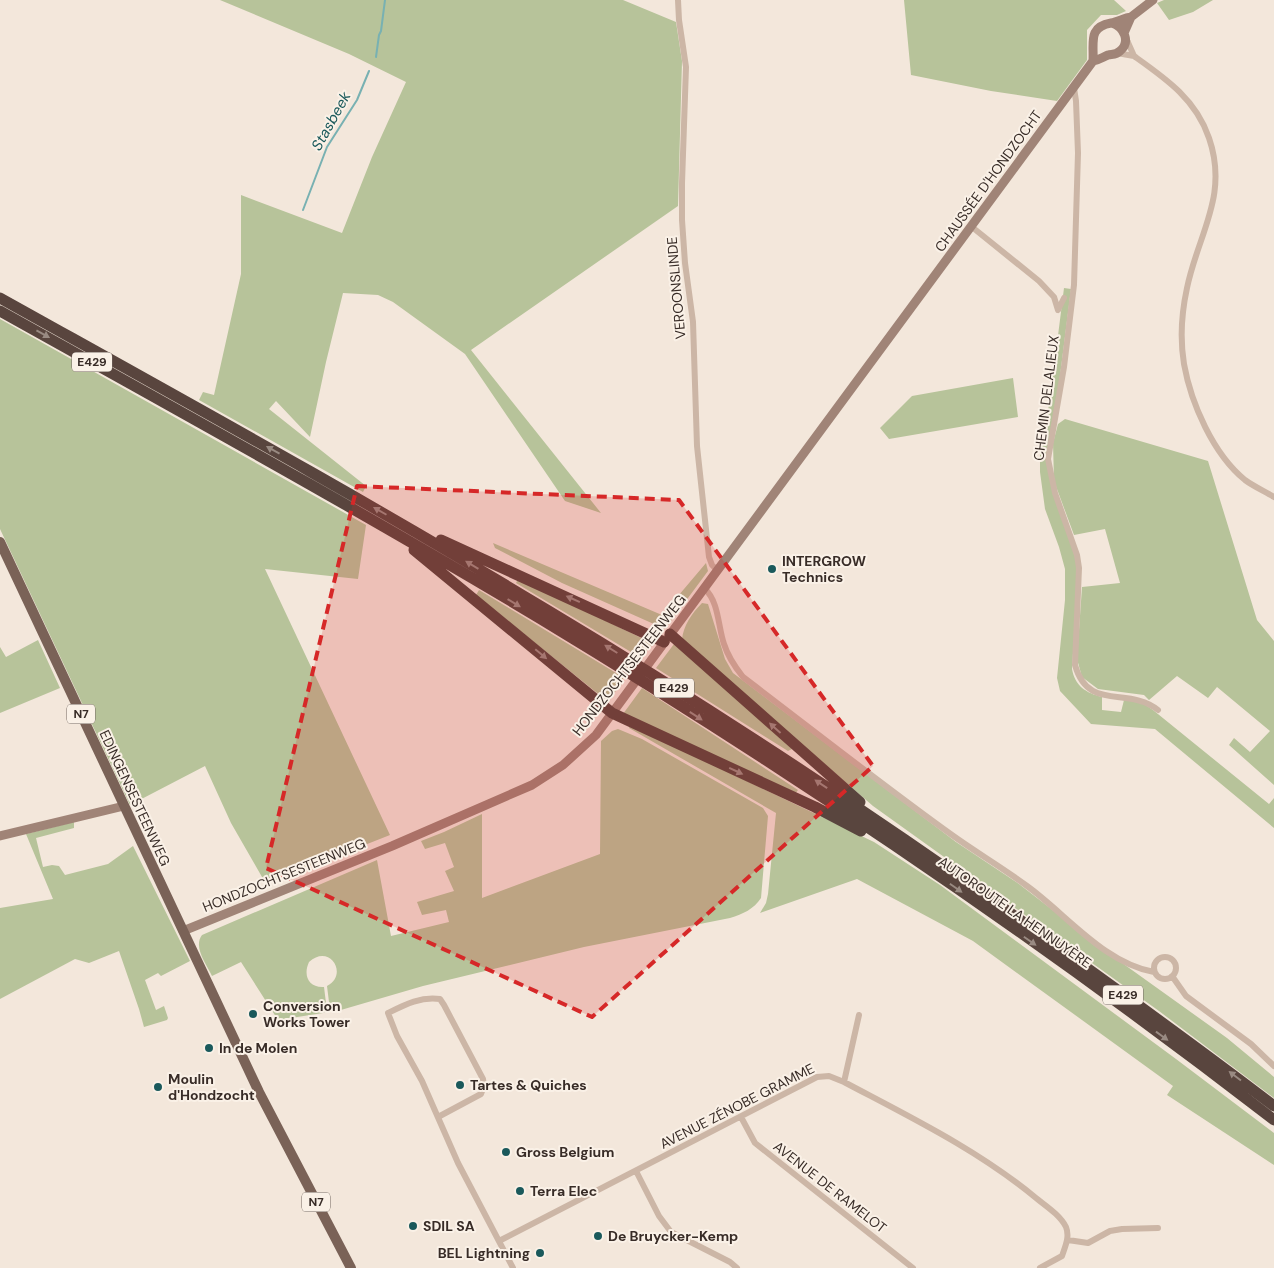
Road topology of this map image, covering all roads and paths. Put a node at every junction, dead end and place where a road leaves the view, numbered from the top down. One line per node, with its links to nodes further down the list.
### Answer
1 (678, 0): 20 (street, VEROONSLINDE)
2 (1153, 0): 3 (main road)
3 (1131, 17): 4 (main road); 5 (main road)
4 (1112, 23): 5 (main road); 6 (main road)
5 (1125, 36): 7 (main road); 8 (street)
6 (1094, 44): 7 (main road); 9 (main road)
7 (1112, 54): 8 (street); 9 (main road)
8 (1134, 56): 16 (street)
9 (1093, 61): 10 (main road, CHAUSSÉE D'HONDZOCHT)
10 (1074, 88): 11 (main road, CHAUSSÉE D'HONDZOCHT); 24 (street, CHEMIN DELALIEUX)
11 (972, 227): 13 (street); 15 (main road, CHAUSSÉE D'HONDZOCHT)
12 (0, 298): 18 (highway, E429, one-way to 12)
13 (1064, 298)
14 (0, 310): 17 (highway, E429, one-way to 17)
15 (904, 317): 20 (main road, HONDZOCHTSESTEENWEG)
16 (1274, 497)
17 (396, 533): 23 (highway, one-way to 23); 28 (highway, AUTOROUTE LA HENNUYÈRE / E429, one-way to 28)
18 (422, 535): 22 (highway, one-way to 18); 27 (highway, E429, one-way to 18)
19 (0, 542): 25 (main road, EDINGENSESTEENWEG / N7)
20 (718, 571): 21 (main road, HONDZOCHTSESTEENWEG)
21 (705, 589): 22 (main road, HONDZOCHTSESTEENWEG); 30 (street)
22 (664, 642): 23 (main road, HONDZOCHTSESTEENWEG); 27 (highway, one-way to 22)
23 (614, 710): 28 (highway, one-way to 28); 29 (main road, HONDZOCHTSESTEENWEG)
24 (1158, 710)
25 (124, 806): 26 (main road); 29 (main road, EDINGENSESTEENWEG / N7)
26 (0, 836)
27 (920, 850): 35 (highway, AUTOROUTE LA HENNUYÈRE / E429, one-way to 27)
28 (922, 864): 38 (highway, AUTOROUTE LA HENNUYÈRE / E429, one-way to 38)
29 (183, 931): 43 (main road, EDINGENSESTEENWEG / N7)
30 (1154, 972): 31 (street); 31 (street)
31 (1172, 976): 33 (street)
32 (859, 1015): 34 (street)
33 (1274, 1066)
34 (844, 1082): 37 (street, AVENUE ZÉNOBE GRAMME); 41 (street, AVENUE ZÉNOBE GRAMME)
35 (1274, 1106)
36 (438, 1117): 36 (street); 42 (street)
37 (741, 1117): 39 (street, AVENUE ZÉNOBE GRAMME); 46 (street, AVENUE DE RAMELOT)
38 (1274, 1120)
39 (636, 1171): 42 (street, AVENUE ZÉNOBE GRAMME); 45 (street)
40 (1158, 1228): 41 (street)
41 (1068, 1240): 47 (street)
42 (499, 1241): 44 (street)
43 (351, 1268)
44 (513, 1268)
45 (737, 1268)
46 (913, 1268)
47 (1040, 1268)

